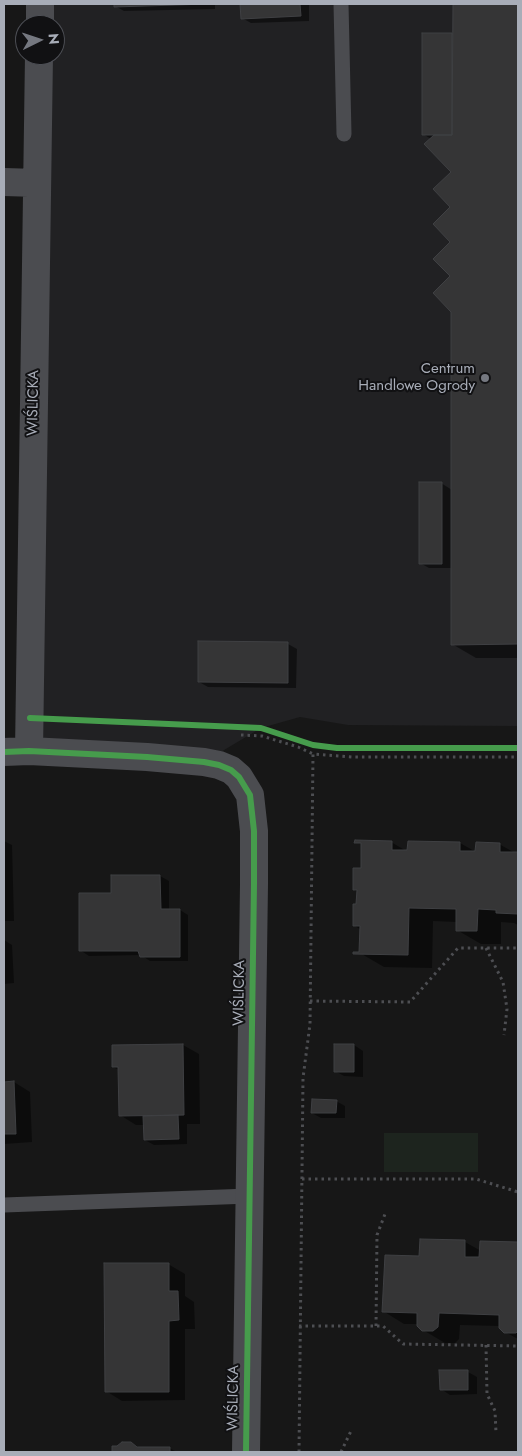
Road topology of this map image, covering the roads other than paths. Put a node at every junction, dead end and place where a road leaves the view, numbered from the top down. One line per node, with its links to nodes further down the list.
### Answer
1 (341, 4): 3 (lane)
2 (40, 65): 5 (street, WIŚLICKA)
3 (344, 134)
4 (4, 182): 5 (street)
5 (38, 183): 6 (street, WIŚLICKA)
6 (17, 751): 7 (street, WIŚLICKA)
7 (250, 1196): 8 (lane); 9 (street, WIŚLICKA)
8 (4, 1205)
9 (246, 1452)

